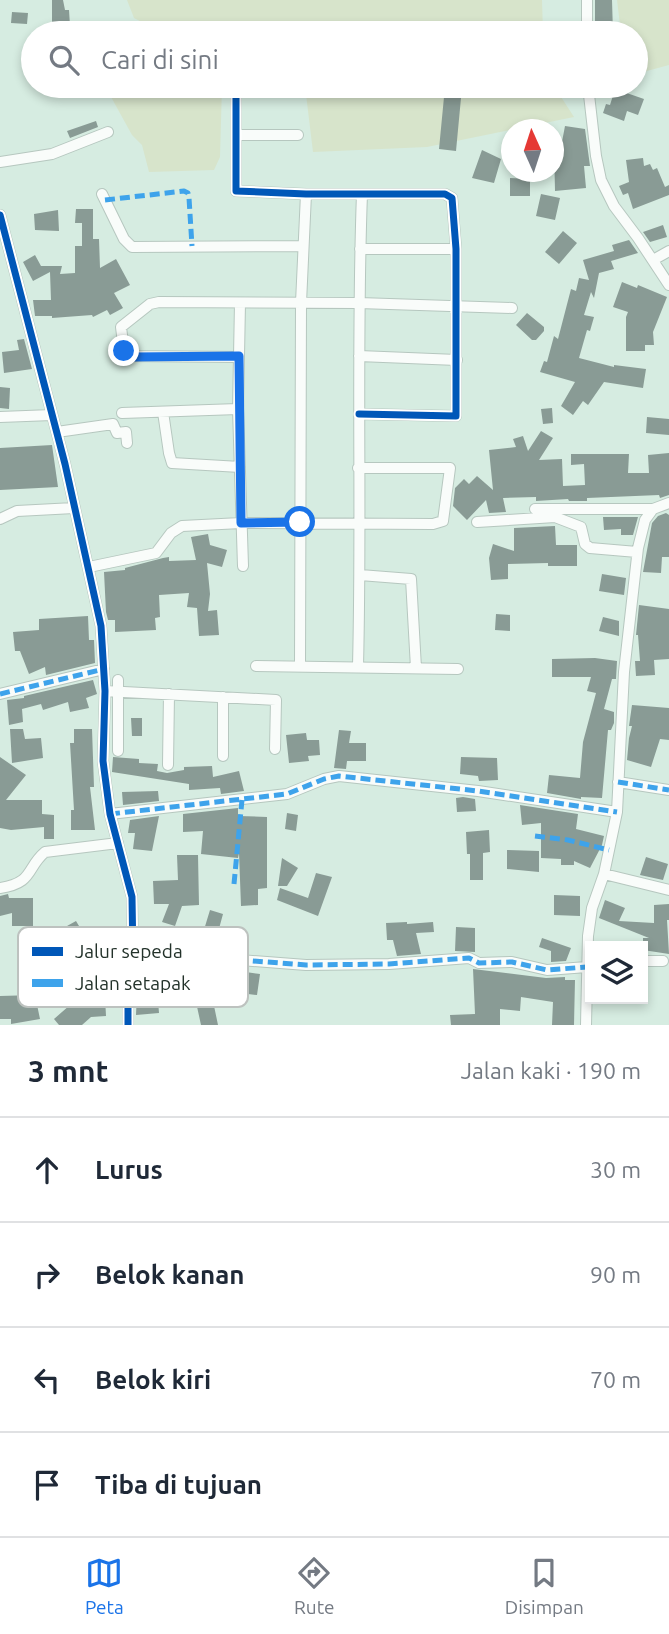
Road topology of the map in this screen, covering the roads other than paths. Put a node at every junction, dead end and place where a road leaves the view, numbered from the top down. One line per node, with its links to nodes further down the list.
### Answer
1 (587, 0): 2 (street)
2 (587, 21)
3 (236, 98): 6 (street)
4 (589, 98): 18 (street)
5 (108, 132): 8 (street)
6 (237, 135): 7 (street); 10 (street)
7 (298, 135)
8 (0, 162)
9 (102, 194): 14 (street)
10 (306, 194): 11 (street); 14 (street)
11 (362, 194): 15 (street); 16 (street)
12 (0, 215): 13 (street)
13 (4, 244): 32 (street)
14 (303, 246): 21 (street)
15 (360, 249): 16 (street); 22 (street)
16 (456, 249): 23 (street)
17 (669, 251): 18 (street)
18 (653, 260): 19 (street)
19 (669, 285)
20 (240, 303): 21 (street); 25 (street); 25 (street)
21 (301, 303): 22 (street); 43 (street)
22 (359, 303): 23 (street); 26 (street)
23 (457, 306): 24 (street); 27 (street)
24 (512, 308)
25 (239, 356): 28 (street)
26 (359, 356): 27 (street); 31 (street)
27 (457, 360): 31 (street)
28 (238, 409): 29 (street); 36 (street)
29 (163, 412): 30 (street); 36 (street)
30 (122, 413)
31 (359, 414): 37 (street)
32 (52, 415): 33 (street); 34 (street)
33 (0, 417)
34 (57, 432): 35 (street); 39 (street)
35 (127, 443)
36 (240, 467): 45 (street)
37 (358, 468): 46 (street); 46 (street)
38 (669, 503): 41 (street)
39 (74, 508): 42 (street); 49 (street)
40 (535, 509): 41 (street)
41 (653, 509): 47 (street)
42 (0, 519)
43 (300, 522): 45 (street); 46 (street); 52 (street)
44 (477, 522): 47 (street)
45 (241, 523): 48 (street); 49 (street)
46 (358, 524): 50 (street)
47 (637, 552): 66 (street)
48 (243, 566)
49 (89, 567): 56 (street)
50 (360, 575): 53 (street); 54 (street)
51 (256, 666): 52 (street)
52 (300, 666): 53 (street)
53 (358, 666): 54 (street)
54 (416, 668): 55 (street)
55 (458, 669)
56 (104, 670): 58 (street); 59 (street)
57 (118, 686): 58 (street); 60 (street); 63 (street)
58 (105, 691): 69 (street)
59 (0, 694)
60 (169, 694): 61 (street); 65 (street)
61 (223, 697): 62 (street); 64 (street)
62 (275, 749)
63 (118, 751)
64 (223, 756)
65 (168, 765)
66 (618, 782): 67 (street); 68 (street)
67 (669, 790)
68 (617, 812): 69 (street); 71 (street)
69 (110, 814): 70 (street)
70 (118, 844): 72 (street); 74 (street)
71 (604, 874): 73 (street); 75 (street)
72 (0, 888)
73 (669, 890)
74 (132, 927)
75 (589, 941)
76 (248, 961): 79 (street)
77 (648, 961): 78 (street)
78 (663, 961)
79 (585, 963)
80 (587, 1004): 83 (street)
81 (128, 1007): 82 (street)
82 (128, 1025)
83 (586, 1025)

